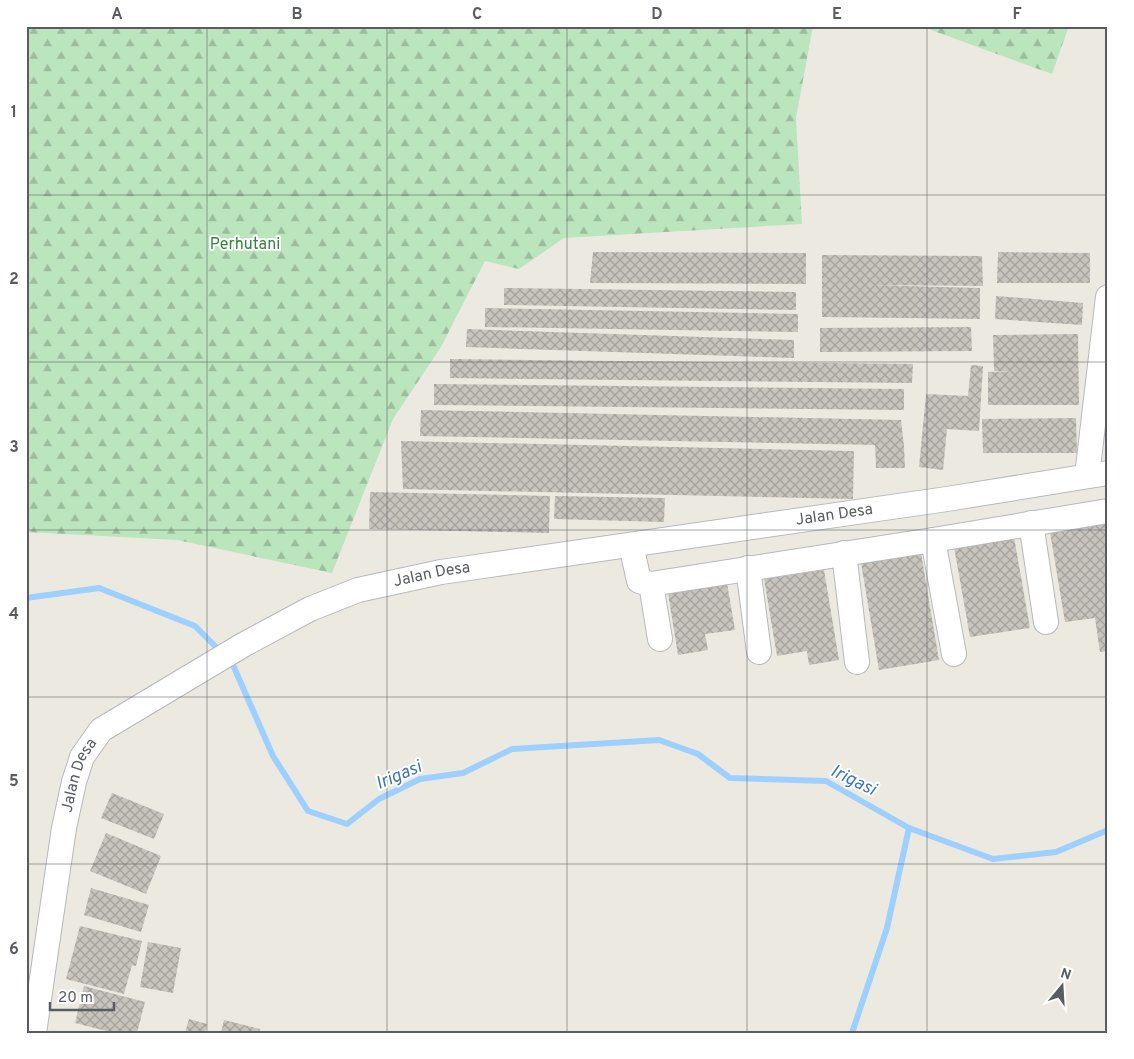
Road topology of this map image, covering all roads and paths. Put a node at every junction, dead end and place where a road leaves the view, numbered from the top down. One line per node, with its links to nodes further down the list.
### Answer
1 (1108, 297): 2 (street)
2 (1098, 474): 6 (street, Jalan Desa)
3 (1108, 511): 4 (street)
4 (1031, 523): 5 (street); 10 (street)
5 (933, 540): 7 (street); 13 (street)
6 (631, 545): 9 (street); 15 (street, Jalan Desa)
7 (844, 553): 8 (street); 14 (street)
8 (748, 568): 9 (street); 12 (street)
9 (651, 584): 11 (street)
10 (1046, 622)
11 (660, 639)
12 (759, 652)
13 (954, 654)
14 (857, 662)
15 (38, 1032)

